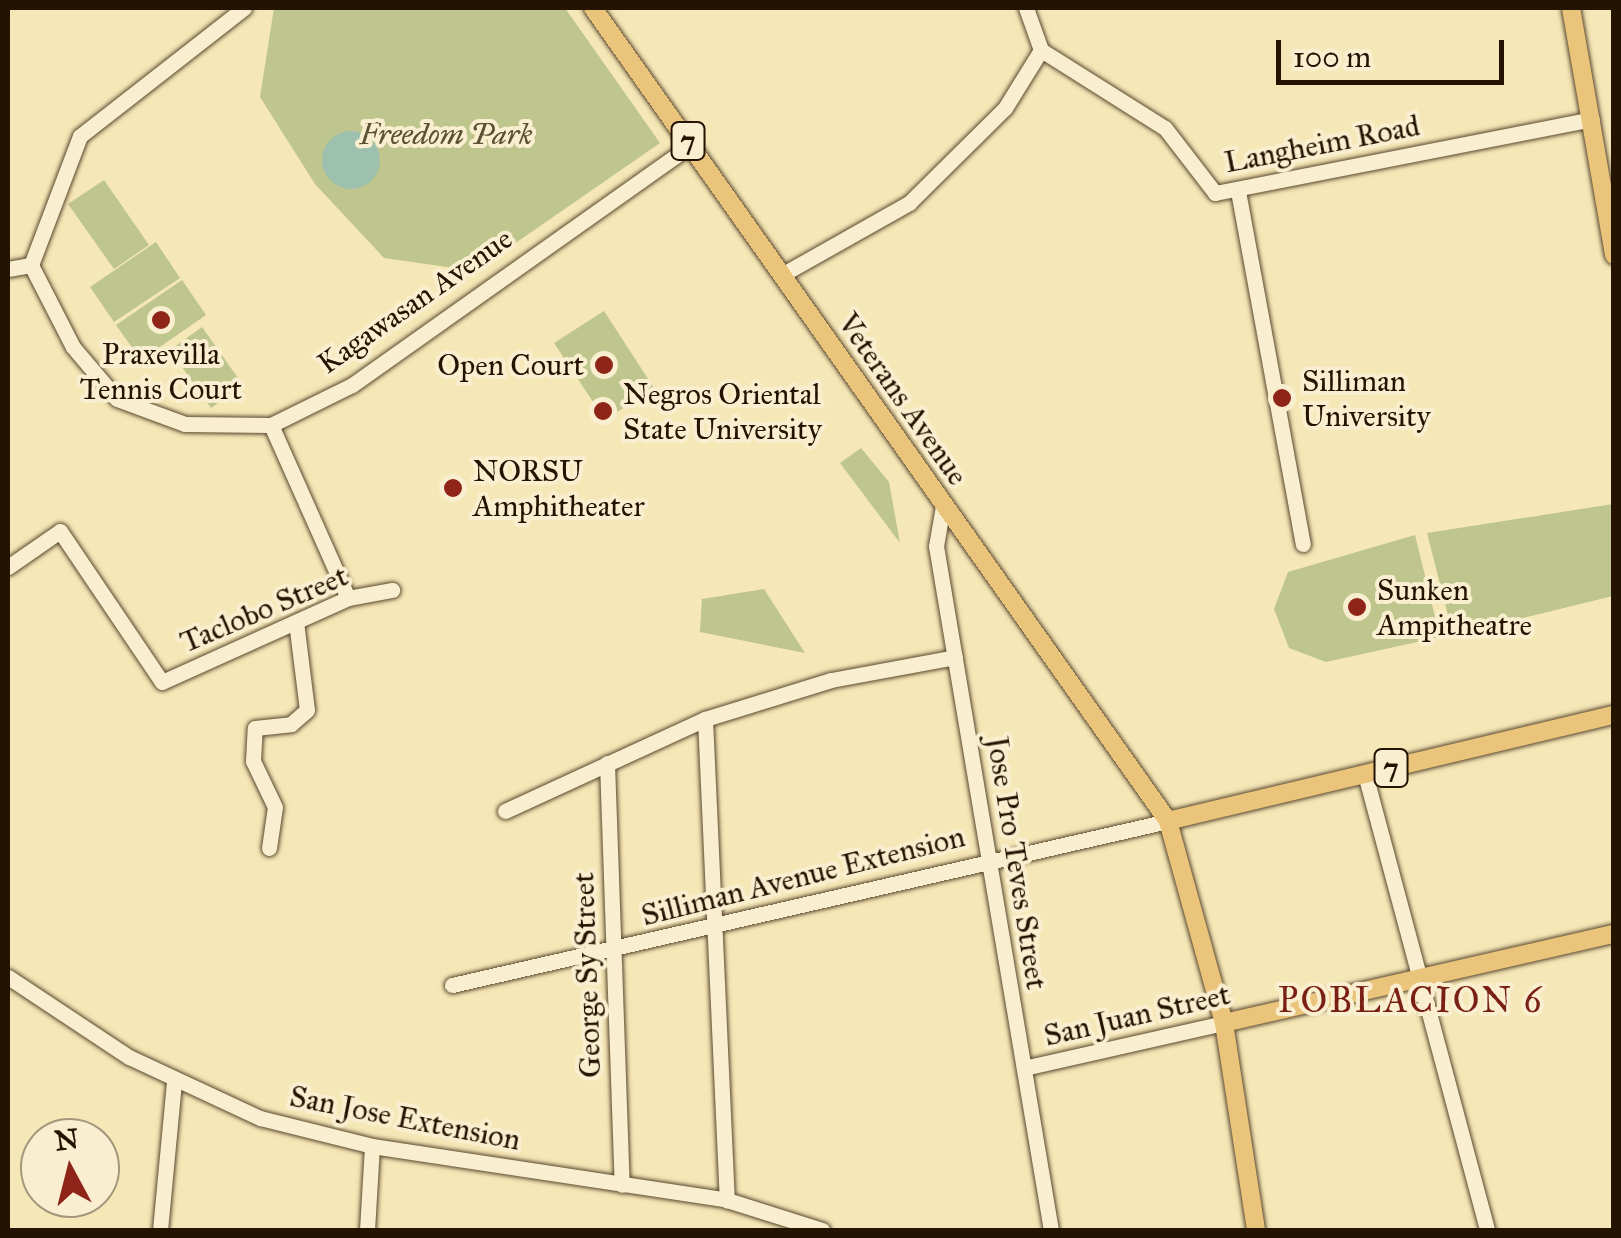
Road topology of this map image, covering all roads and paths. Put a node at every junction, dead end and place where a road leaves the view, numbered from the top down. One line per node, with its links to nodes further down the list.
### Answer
1 (244, 8): 10 (street)
2 (594, 8): 7 (main road, Veterans Avenue / 7)
3 (1026, 8): 5 (street)
4 (1572, 8): 6 (main road)
5 (1041, 50): 8 (street, Langheim Road); 12 (street)
6 (1592, 119): 8 (street, Langheim Road); 9 (main road)
7 (690, 144): 12 (main road, Veterans Avenue / 7); 13 (street, Kagawasan Avenue)
8 (1238, 191): 15 (street)
9 (1614, 256)
10 (31, 265): 11 (street); 13 (street, Kagawasan Avenue)
11 (8, 269)
12 (783, 274): 14 (main road, Veterans Avenue / 7)
13 (271, 425): 18 (street)
14 (943, 506): 20 (street, Jose Pro Teves Street); 26 (main road, Veterans Avenue / 7)
15 (1303, 544)
16 (8, 567): 19 (street, Taclobo Street)
17 (392, 590): 18 (street, Taclobo Street)
18 (348, 598): 19 (street, Taclobo Street)
19 (296, 622): 27 (street)
20 (955, 657): 22 (street); 28 (street, Jose Pro Teves Street)
21 (1614, 715): 24 (main road, 7)
22 (705, 719): 23 (street); 29 (street)
23 (607, 763): 25 (street); 31 (street, George Sy Street)
24 (1365, 774): 26 (main road, 7); 33 (street)
25 (505, 811)
26 (1168, 821): 28 (street, Silliman Avenue Extension); 35 (main road, 7)
27 (268, 848)
28 (988, 860): 29 (street, Silliman Avenue Extension); 36 (street, Jose Pro Teves Street)
29 (720, 922): 31 (street, Silliman Avenue Extension); 40 (street)
30 (1614, 934): 33 (main road, San Juan Street)
31 (614, 952): 34 (street, Silliman Avenue Extension); 39 (street, George Sy Street)
32 (8, 977): 37 (street, San Jose Extension)
33 (1420, 980): 35 (main road, San Juan Street); 46 (street)
34 (452, 985)
35 (1224, 1023): 36 (street, San Juan Street); 45 (main road, 7)
36 (1024, 1068): 44 (street, Jose Pro Teves Street)
37 (174, 1082): 38 (street, San Jose Extension); 41 (street)
38 (372, 1146): 39 (street, San Jose Extension); 42 (street)
39 (622, 1184): 40 (street, San Jose Extension)
40 (726, 1200): 43 (street, San Jose Extension)
41 (160, 1230)
42 (367, 1230)
43 (822, 1230)
44 (1051, 1230)
45 (1256, 1230)
46 (1487, 1230)

